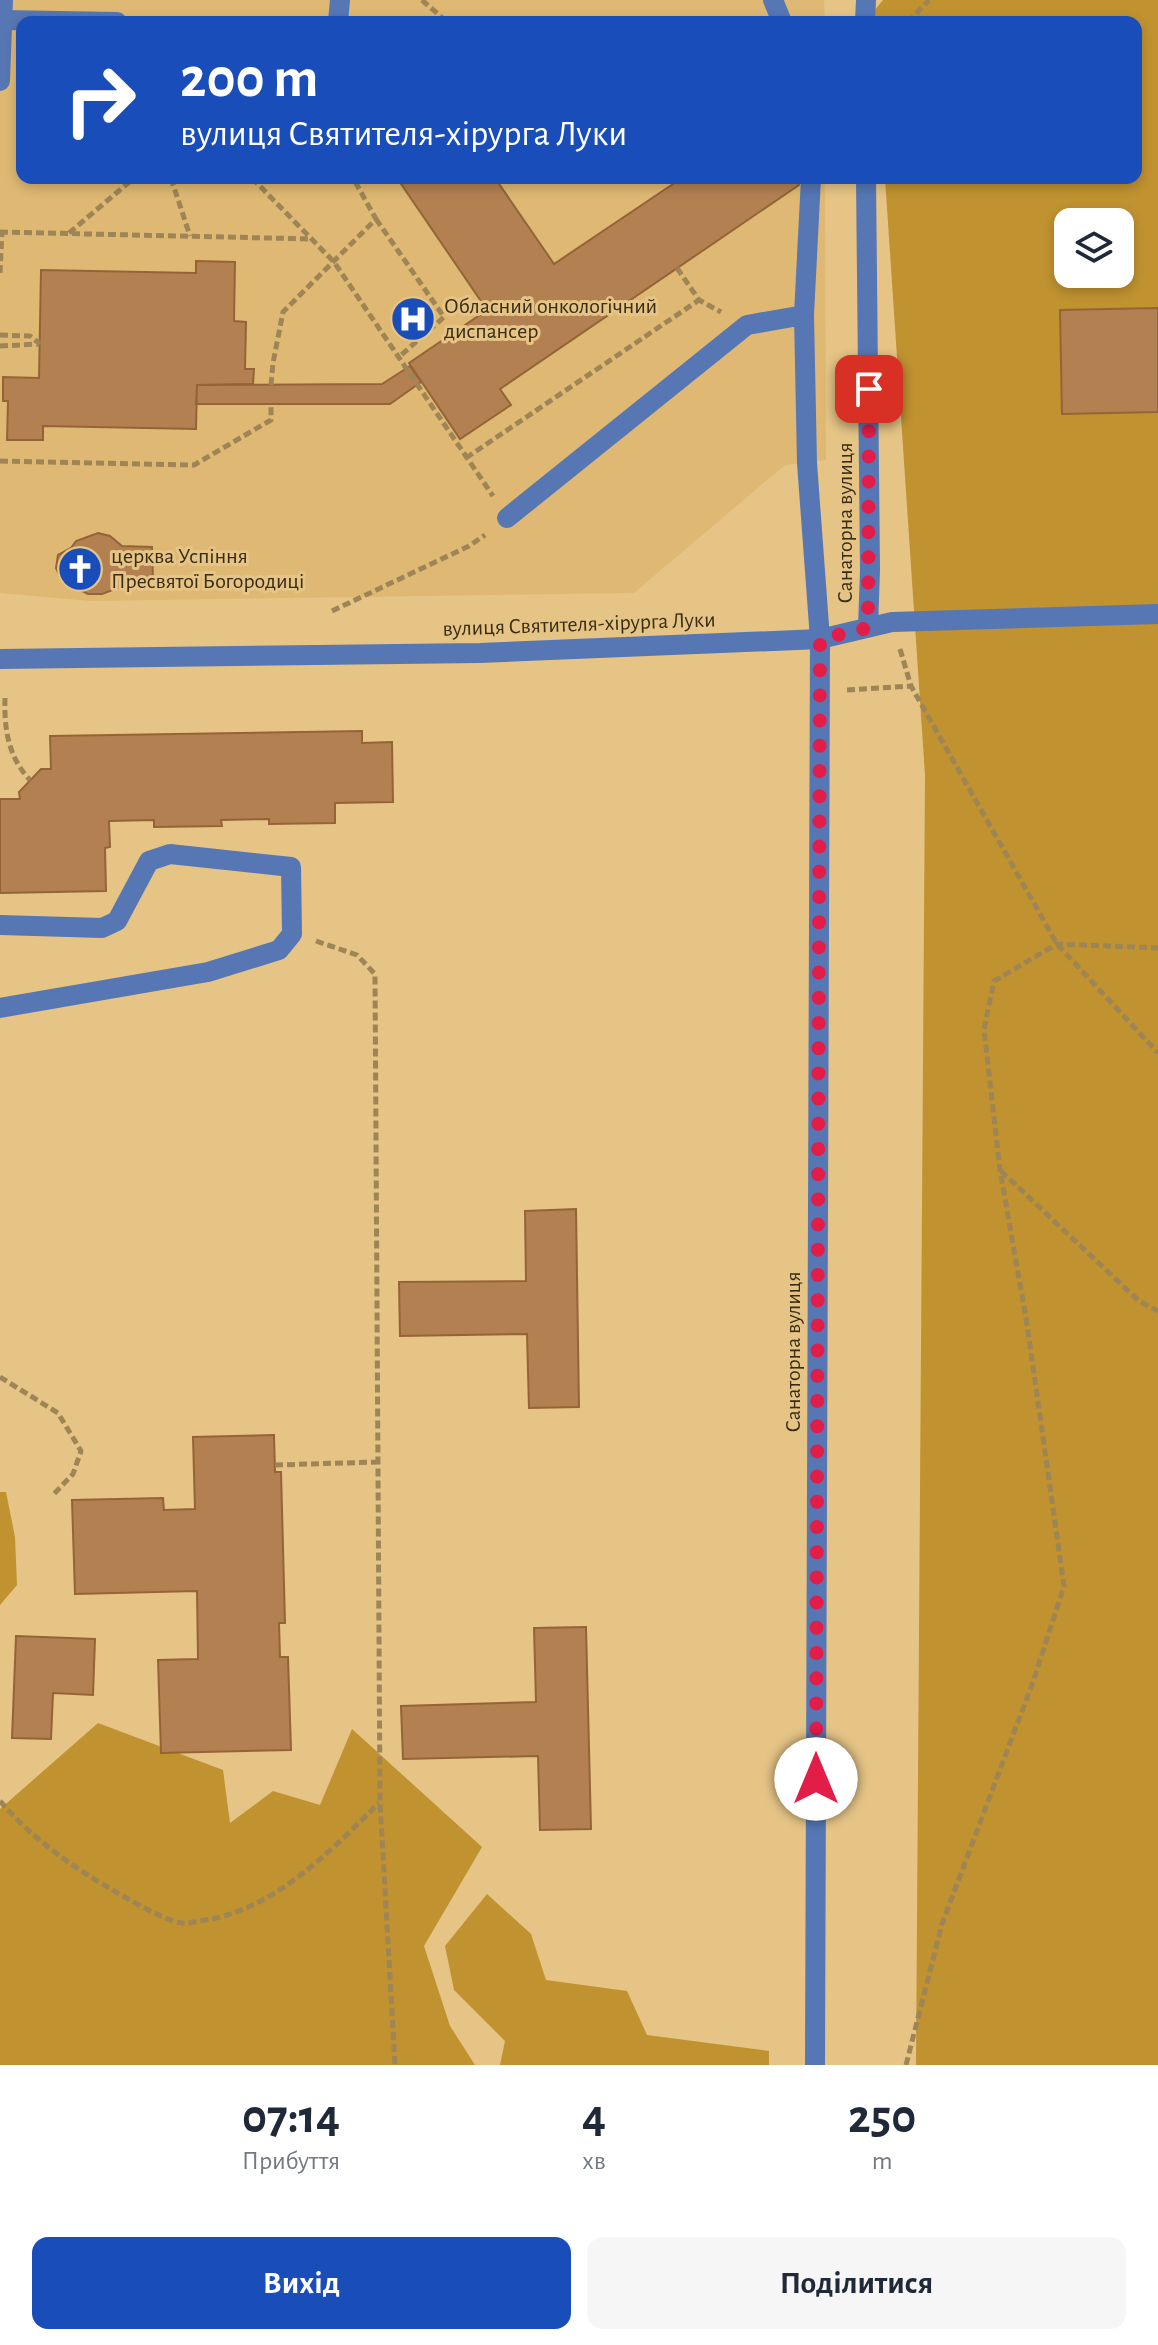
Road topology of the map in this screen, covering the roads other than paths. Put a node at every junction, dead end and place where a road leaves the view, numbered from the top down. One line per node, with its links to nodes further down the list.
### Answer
1 (3, 10): 2 (street); 3 (street)
2 (60, 16)
3 (0, 81)
4 (811, 184): 6 (street, Санаторна вулиця)
5 (866, 184): 9 (street, Санаторна вулиця)
6 (804, 315): 7 (street); 10 (street, Санаторна вулиця)
7 (507, 518)
8 (1158, 614): 9 (street, вулиця Святителя-хірурга Луки)
9 (868, 628): 10 (street, вулиця Святителя-хірурга Луки)
10 (820, 639): 11 (street, вулиця Святителя-хірурга Луки); 14 (street, Санаторна вулиця)
11 (0, 659)
12 (0, 925): 13 (street)
13 (0, 1008)
14 (815, 2065)

